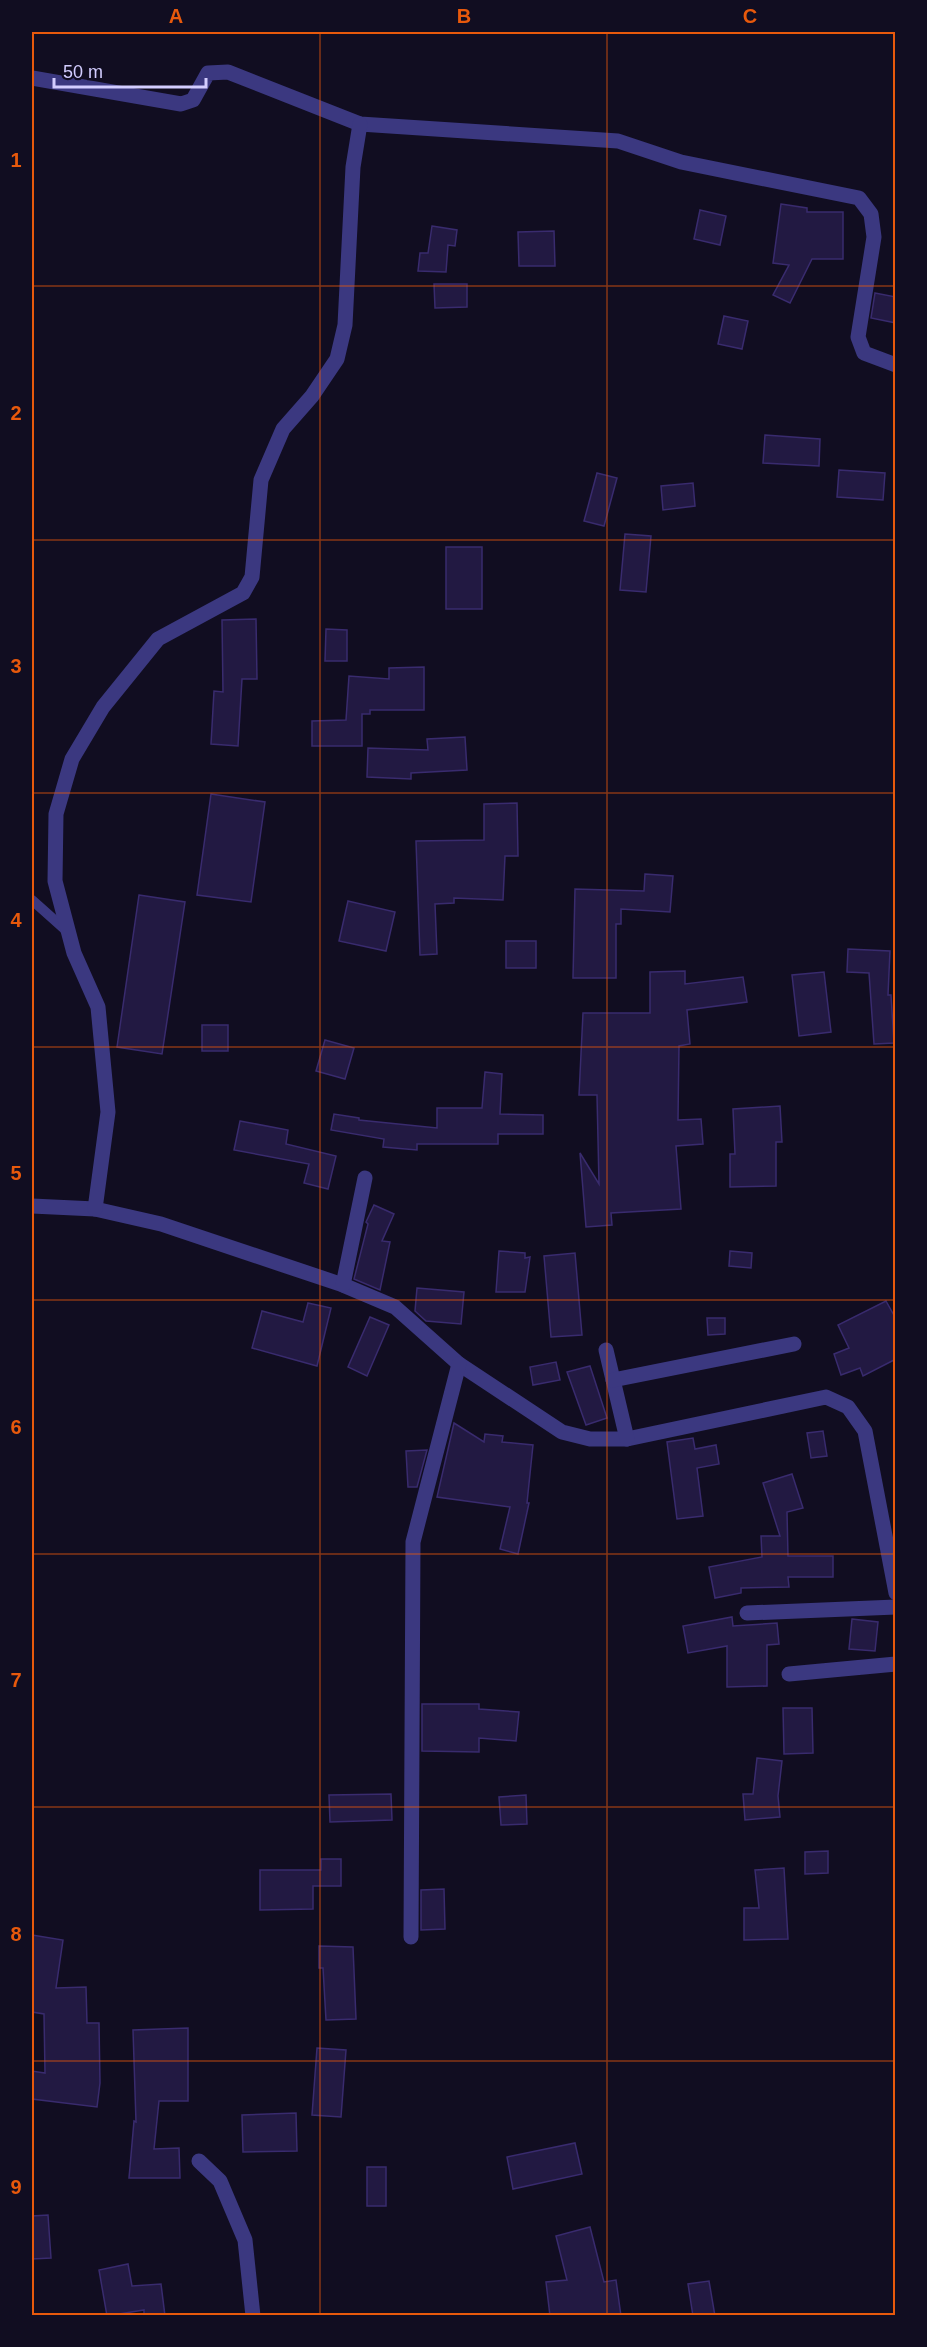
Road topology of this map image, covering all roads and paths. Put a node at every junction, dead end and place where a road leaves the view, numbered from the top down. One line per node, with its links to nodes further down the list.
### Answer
1 (32, 78): 2 (street)
2 (360, 124): 3 (street); 5 (street)
3 (896, 365)
4 (32, 900): 5 (lane)
5 (69, 933): 8 (street)
6 (365, 1178): 9 (street)
7 (32, 1206): 8 (street)
8 (95, 1209): 9 (street)
9 (343, 1285): 12 (street)
10 (794, 1344): 13 (street)
11 (606, 1350): 13 (street)
12 (459, 1364): 14 (street); 20 (street)
13 (613, 1380): 14 (street)
14 (627, 1439): 15 (street)
15 (896, 1593)
16 (896, 1607): 17 (street)
17 (747, 1613)
18 (896, 1664): 19 (street)
19 (789, 1674)
20 (411, 1937)
21 (199, 2161): 22 (street)
22 (253, 2316)

